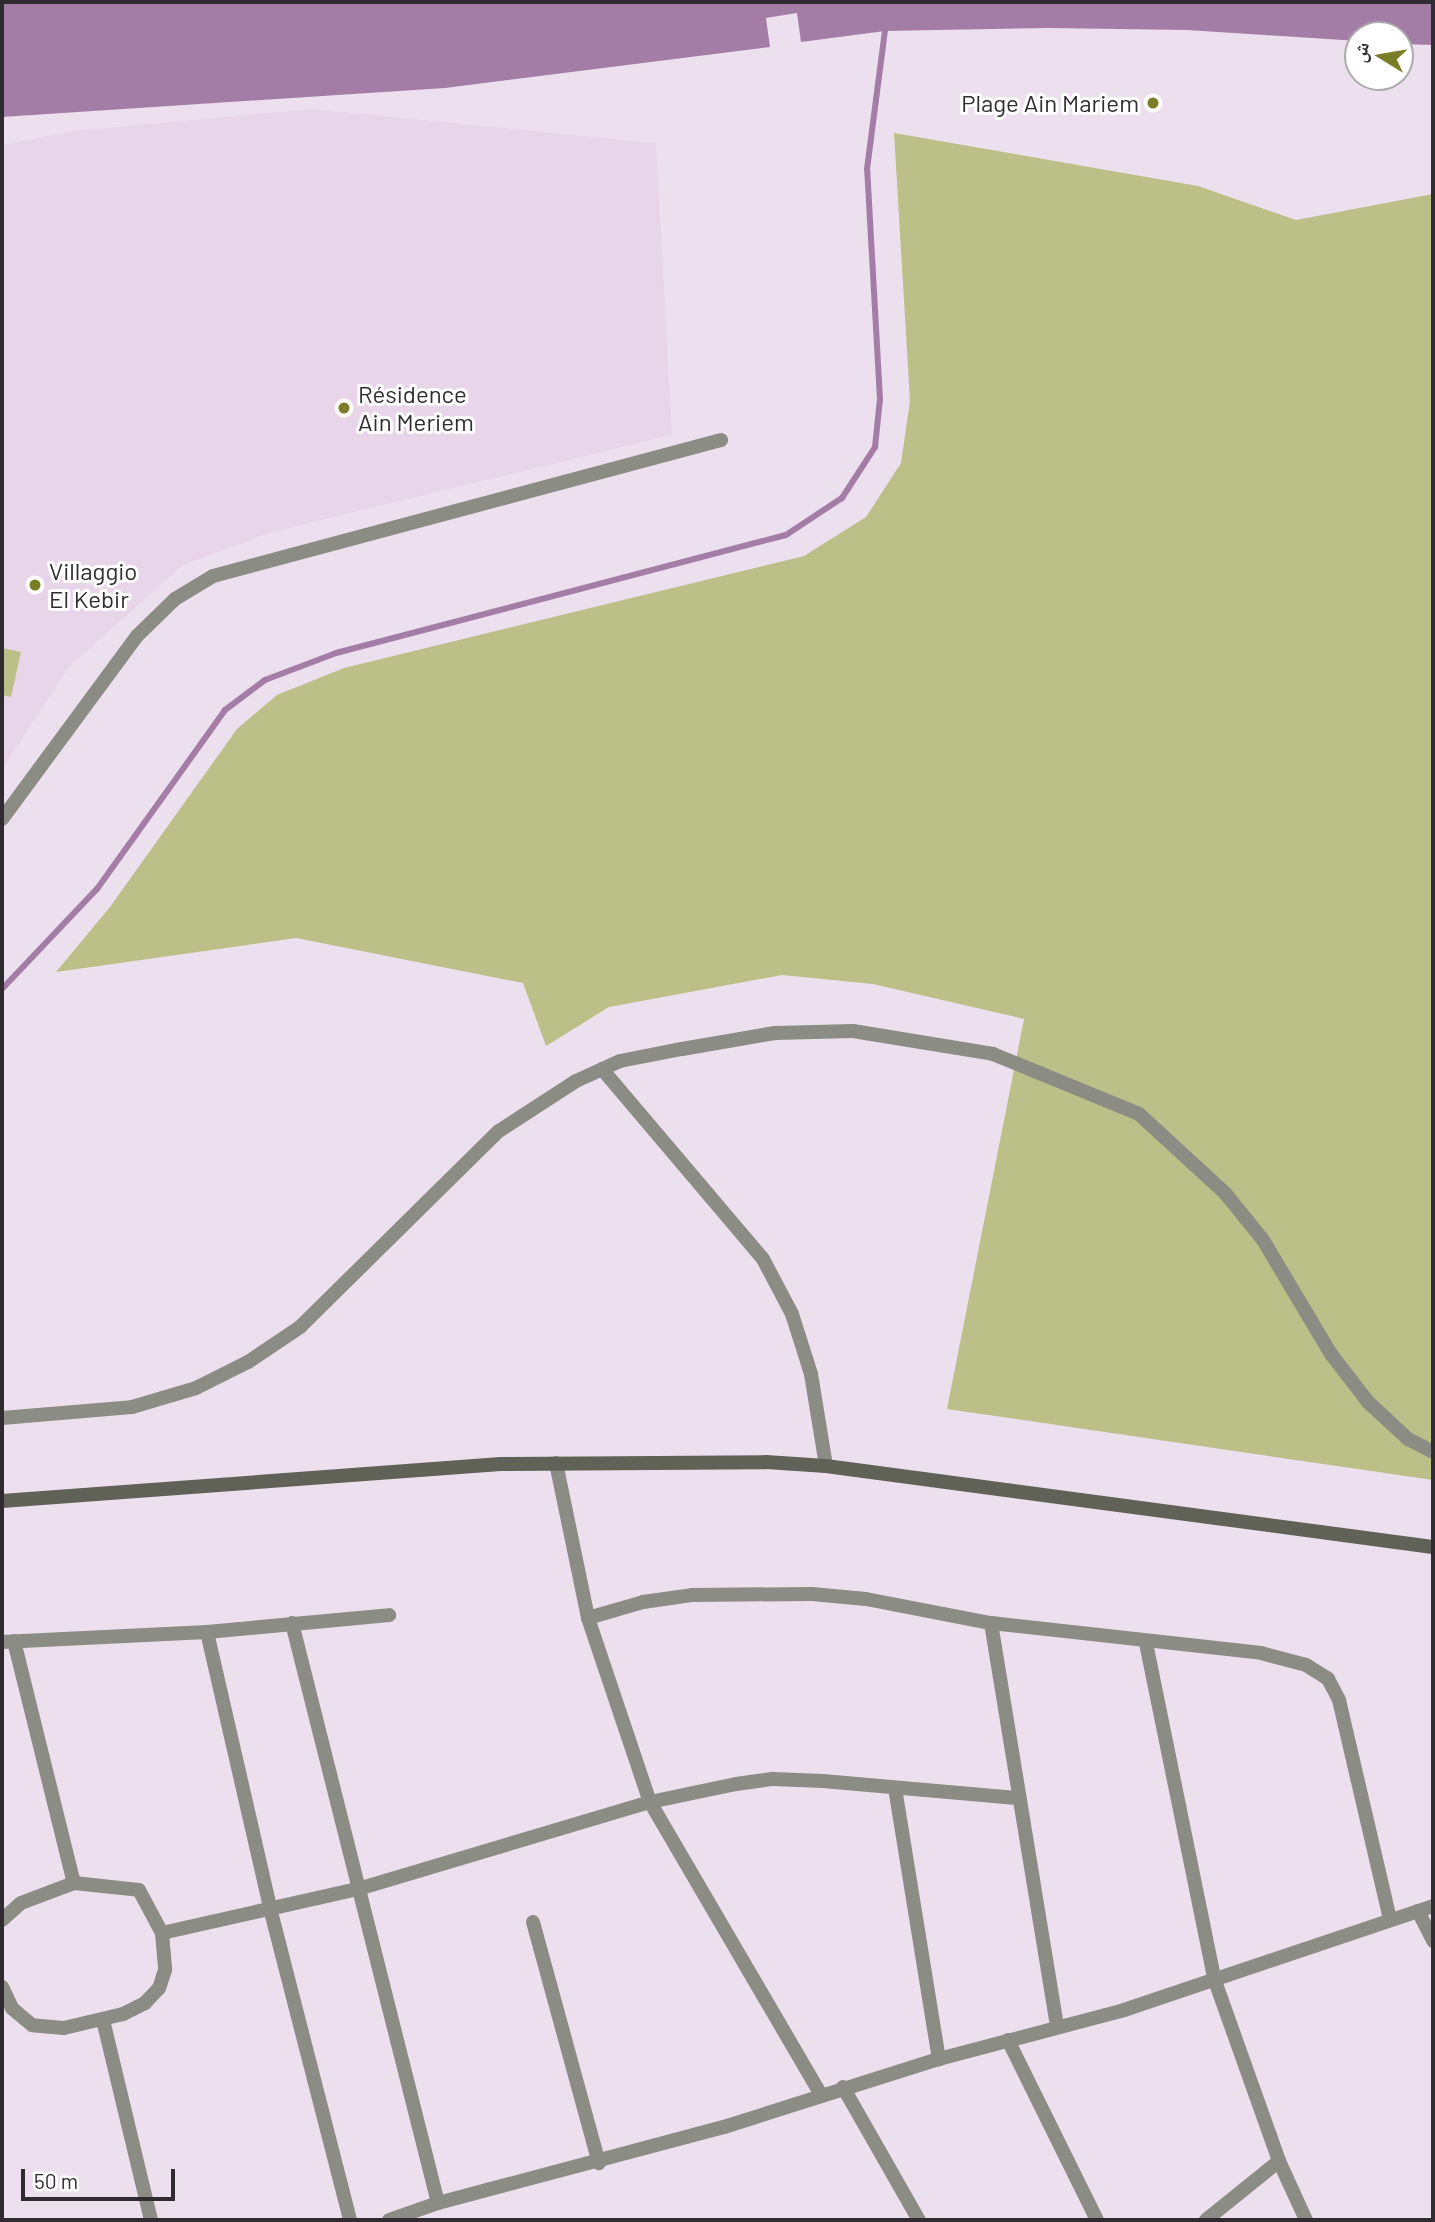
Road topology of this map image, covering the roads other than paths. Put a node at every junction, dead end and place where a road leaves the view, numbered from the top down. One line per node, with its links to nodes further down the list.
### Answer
1 (721, 440): 2 (street)
2 (2, 819)
3 (602, 1069): 4 (street); 5 (street); 7 (street)
4 (2, 1418)
5 (1433, 1452)
6 (556, 1463): 7 (main road); 8 (main road); 11 (street)
7 (826, 1466): 9 (main road)
8 (2, 1502)
9 (1433, 1546)
10 (389, 1615): 12 (street)
11 (589, 1618): 13 (street); 19 (street)
12 (292, 1623): 14 (street); 21 (street)
13 (991, 1623): 16 (street); 18 (street)
14 (207, 1632): 15 (street); 23 (street)
15 (8, 1642): 20 (street)
16 (1146, 1643): 25 (street); 30 (street)
17 (895, 1788): 18 (street); 19 (street); 35 (street)
18 (1016, 1798): 33 (street)
19 (650, 1802): 21 (street); 37 (street)
20 (74, 1883): 26 (street); 28 (street)
21 (358, 1889): 23 (street); 40 (street)
22 (1433, 1906): 24 (street)
23 (270, 1908): 28 (street); 42 (street)
24 (1418, 1911): 25 (street); 29 (street)
25 (1390, 1919): 30 (street)
26 (2, 1920)
27 (533, 1922): 39 (street)
28 (162, 1933): 32 (street)
29 (1433, 1941)
30 (1215, 1981): 33 (street); 38 (street)
31 (2, 1987): 32 (street)
32 (103, 2020): 41 (street)
33 (1057, 2027): 34 (street)
34 (1008, 2040): 35 (street); 45 (street)
35 (939, 2059): 36 (street)
36 (843, 2087): 37 (street); 44 (street)
37 (821, 2095): 39 (street)
38 (1279, 2161): 46 (street); 47 (street)
39 (599, 2163): 40 (street)
40 (438, 2203): 43 (street)
41 (151, 2220)
42 (350, 2220)
43 (390, 2220)
44 (919, 2220)
45 (1097, 2220)
46 (1206, 2220)
47 (1306, 2220)

